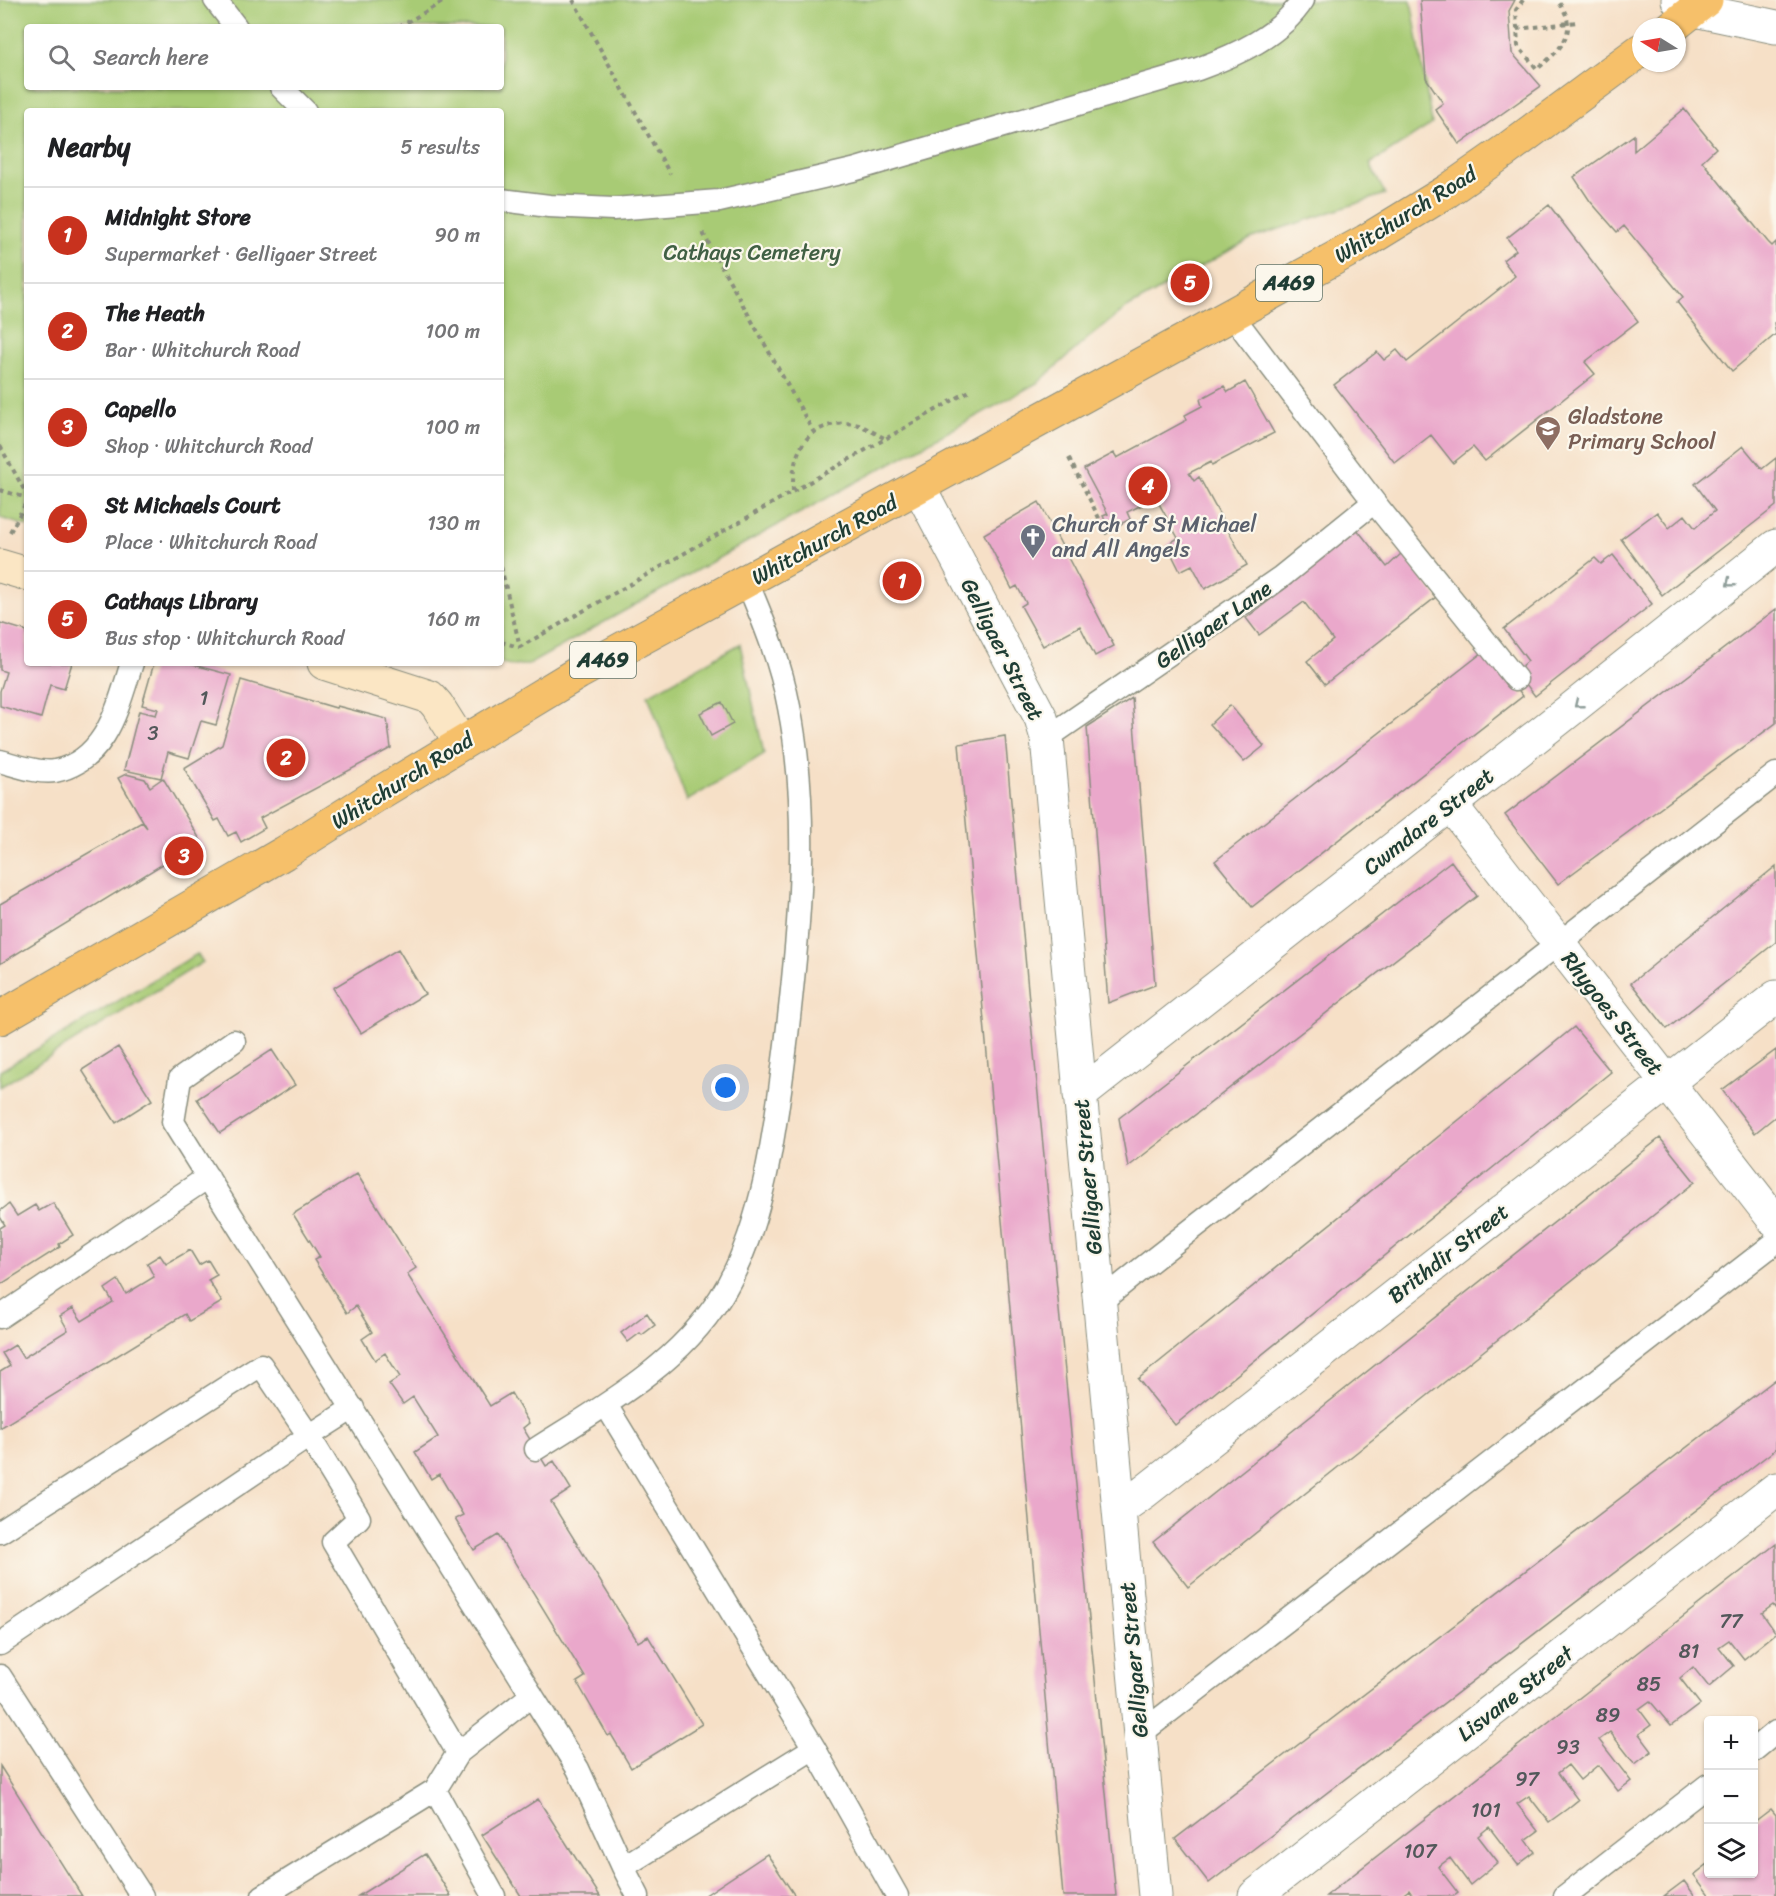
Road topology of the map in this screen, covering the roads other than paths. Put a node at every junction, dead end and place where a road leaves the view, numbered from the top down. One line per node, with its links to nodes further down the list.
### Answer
1 (215, 0): 4 (lane)
2 (1303, 0): 9 (lane)
3 (1688, 9): 5 (street)
4 (234, 24)
5 (1776, 27)
6 (1632, 57): 10 (main road, Whitchurch Road / A469)
7 (284, 90): 8 (lane)
8 (302, 108)
9 (504, 200)
10 (1232, 315): 11 (main road, Whitchurch Road / A469); 12 (lane)
11 (919, 487): 16 (main road, Whitchurch Road / A469); 20 (street, Gelligaer Street)
12 (1374, 502): 19 (lane); 20 (lane, Gelligaer Lane)
13 (1776, 546): 24 (street, Cwmdare Street, one-way to 24)
14 (2, 554): 15 (street)
15 (24, 572)
16 (747, 582): 21 (main road, Whitchurch Road / A469); 36 (lane)
17 (131, 666): 22 (lane)
18 (333, 666): 21 (street)
19 (1516, 679)
20 (1047, 738): 30 (street, Gelligaer Street)
21 (461, 743): 27 (main road, Whitchurch Road / A469)
22 (0, 761)
23 (1776, 774): 25 (lane)
24 (1450, 804): 25 (street, Rhygoes Street); 30 (street, Cwmdare Street)
25 (1558, 944): 29 (street, Rhygoes Street); 34 (lane)
26 (1776, 997): 29 (street, Brithdir Street)
27 (0, 1018)
28 (234, 1041): 31 (lane)
29 (1668, 1082): 32 (street, Rhygoes Street); 41 (street, Brithdir Street)
30 (1080, 1095): 34 (street, Gelligaer Street)
31 (208, 1177): 35 (lane); 37 (lane)
32 (1776, 1222)
33 (1776, 1242): 47 (lane)
34 (1099, 1303): 41 (street, Gelligaer Street)
35 (0, 1317)
36 (606, 1405): 39 (lane); 49 (lane)
37 (353, 1408): 38 (lane); 45 (lane)
38 (309, 1436): 42 (lane); 43 (lane); 50 (lane)
39 (537, 1449)
40 (1776, 1489): 60 (street, Lisvane Street)
41 (1120, 1509): 47 (street, Gelligaer Street)
42 (0, 1532)
43 (0, 1644)
44 (0, 1676): 54 (lane)
45 (532, 1695): 50 (lane); 53 (lane)
46 (1776, 1732): 48 (lane)
47 (1140, 1734): 59 (street, Gelligaer Street)
48 (1758, 1747)
49 (814, 1748): 53 (lane); 58 (lane)
50 (458, 1753): 52 (lane)
51 (1704, 1788): 61 (lane)
52 (435, 1791): 55 (lane); 56 (lane)
53 (623, 1867): 57 (lane)
54 (142, 1896)
55 (263, 1896)
56 (494, 1896)
57 (638, 1896)
58 (897, 1896)
59 (1155, 1896)
60 (1255, 1896)
61 (1565, 1896)

